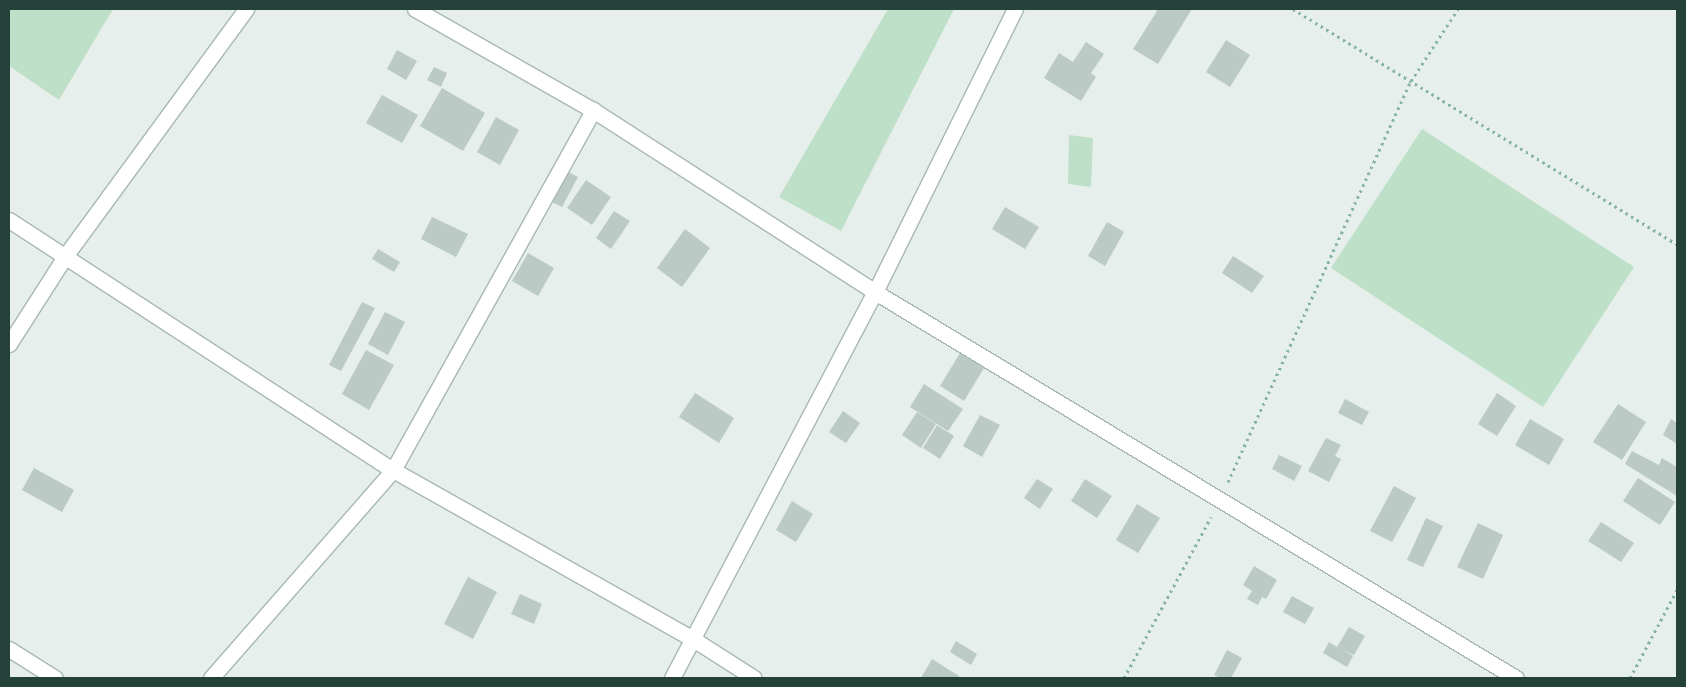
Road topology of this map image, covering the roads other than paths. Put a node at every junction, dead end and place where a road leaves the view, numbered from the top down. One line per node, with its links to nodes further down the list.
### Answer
1 (246, 9): 6 (street)
2 (415, 9): 4 (street)
3 (1015, 9): 7 (street)
4 (593, 110): 7 (street); 9 (street)
5 (9, 220): 6 (street)
6 (66, 255): 8 (street); 9 (street)
7 (875, 292): 10 (street); 16 (street)
8 (9, 344)
9 (394, 470): 10 (street); 13 (street)
10 (693, 639): 14 (street); 15 (street)
11 (9, 649): 12 (street)
12 (55, 678)
13 (211, 678)
14 (672, 678)
15 (754, 678)
16 (1516, 678)

